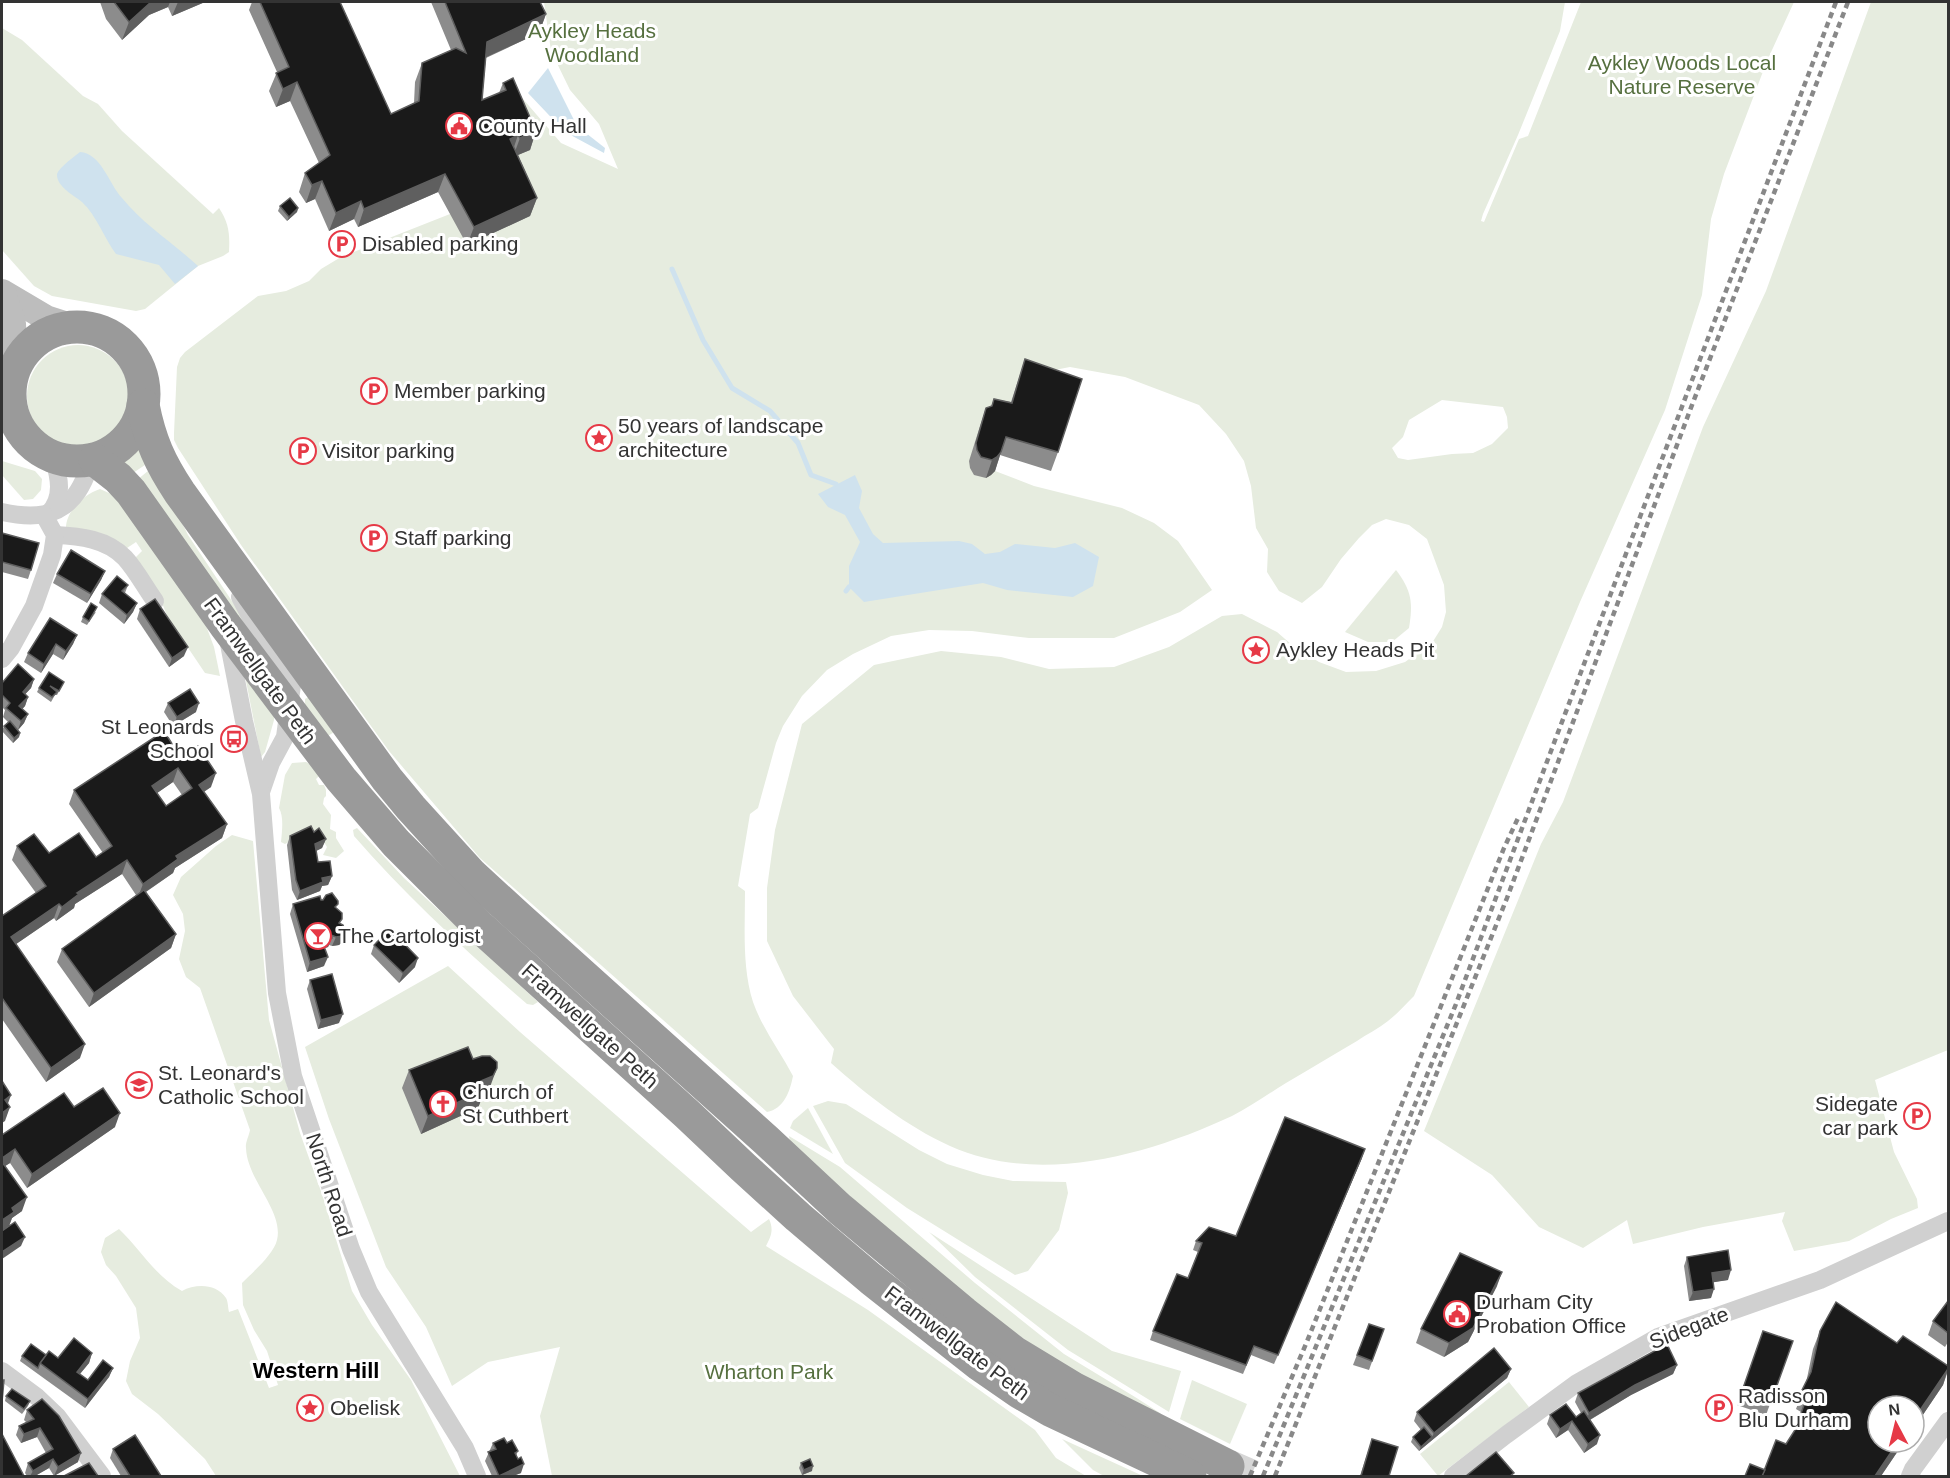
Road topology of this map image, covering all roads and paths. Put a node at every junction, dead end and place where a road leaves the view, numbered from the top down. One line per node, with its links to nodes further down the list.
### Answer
1 (3, 293): 2 (main road); 3 (main road)
2 (77, 328): 3 (highway); 4 (highway)
3 (9, 376): 6 (highway)
4 (143, 405): 7 (highway); 11 (highway, Framwellgate Peth)
5 (2, 444): 6 (highway)
6 (50, 457): 7 (highway); 9 (street)
7 (93, 461): 9 (street); 13 (highway, Framwellgate Peth)
8 (2, 512): 9 (street)
9 (47, 514): 10 (street)
10 (55, 535): 12 (street); 14 (street)
11 (228, 561): 15 (street, North Road); 20 (highway, Framwellgate Peth)
12 (154, 601)
13 (225, 625): 15 (highway, Framwellgate Peth); 16 (street, North Road)
14 (2, 659)
15 (289, 710): 16 (street, North Road); 23 (highway, Framwellgate Peth)
16 (261, 794): 22 (street, North Road)
17 (1948, 1221): 24 (street, Sidegate)
18 (2, 1371): 21 (street)
19 (1948, 1421): 25 (street)
20 (1228, 1466)
21 (102, 1476)
22 (477, 1476)
23 (1190, 1476)
24 (1453, 1476)
25 (1910, 1476)

